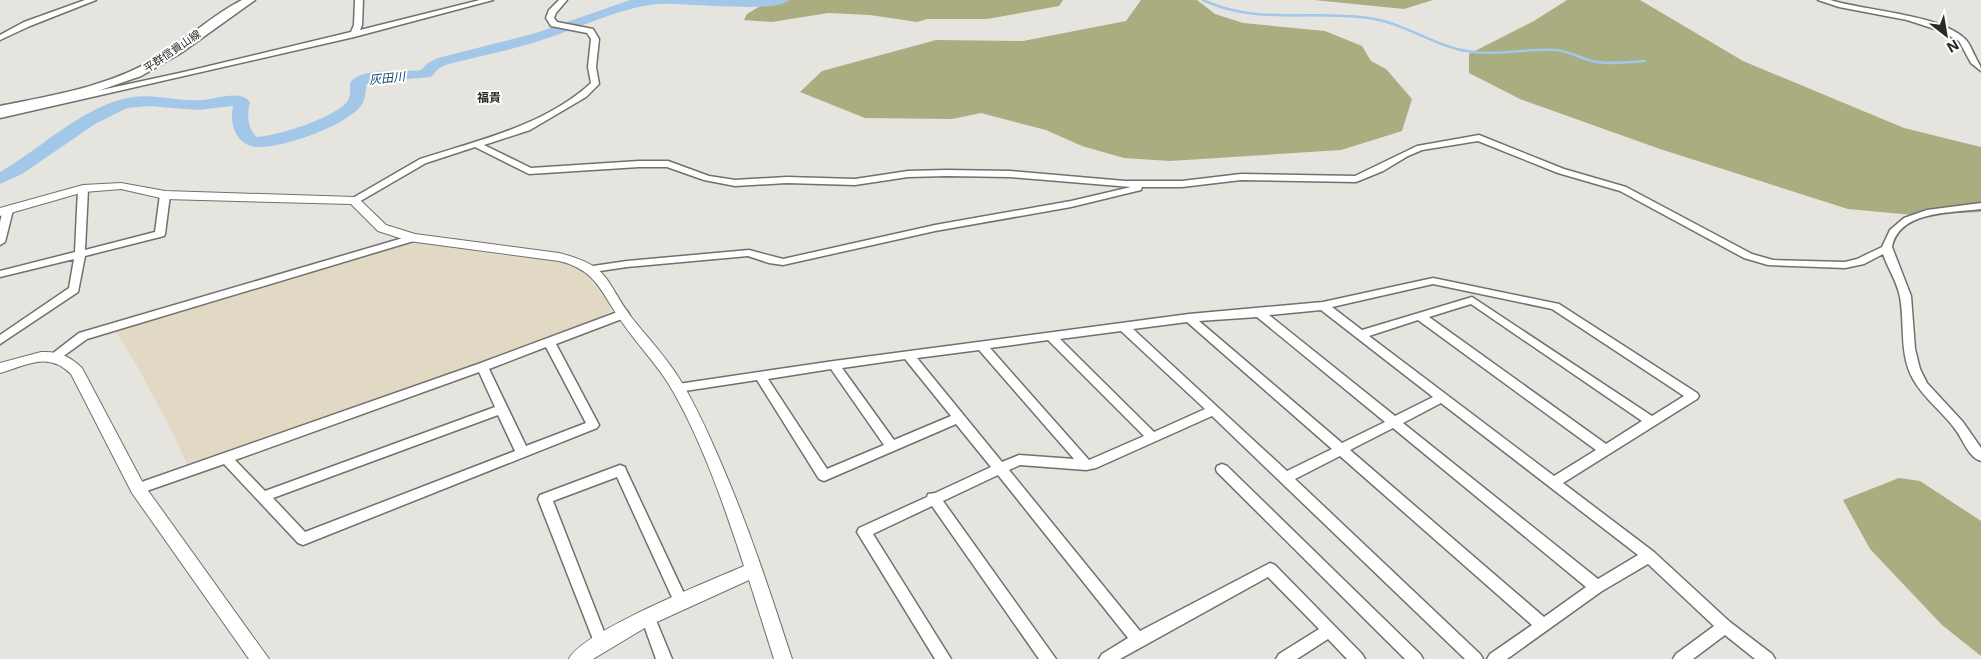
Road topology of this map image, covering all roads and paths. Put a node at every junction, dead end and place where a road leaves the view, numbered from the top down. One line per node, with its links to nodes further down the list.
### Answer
1 (92, 0): 8 (street)
2 (250, 0): 10 (main road, 平群信貴山線)
3 (359, 0): 7 (street)
4 (489, 0): 7 (street)
5 (563, 0): 12 (street)
6 (1822, 0): 9 (street)
7 (354, 35): 11 (street)
8 (0, 38)
9 (1981, 69)
10 (0, 110)
11 (0, 115)
12 (477, 145): 13 (street); 16 (street)
13 (1156, 183): 21 (street); 23 (street)
14 (83, 189): 15 (street); 18 (street); 22 (street)
15 (165, 195): 16 (street); 22 (street)
16 (354, 200): 19 (street)
17 (1981, 206): 21 (street)
18 (4, 211): 20 (street)
19 (413, 238): 23 (street); 37 (street)
20 (0, 242)
21 (1887, 248): 54 (street)
22 (80, 254): 24 (street); 33 (street)
23 (593, 269): 26 (street)
24 (0, 274)
25 (1322, 306): 27 (street); 31 (street); 47 (street)
26 (623, 314): 34 (street); 42 (street)
27 (1259, 314): 29 (street); 48 (street)
28 (1420, 316): 31 (street); 47 (street); 52 (street)
29 (1189, 318): 30 (street); 51 (street)
30 (1124, 327): 32 (street); 45 (street)
31 (1362, 334): 43 (street)
32 (1051, 337): 35 (street); 49 (street)
33 (0, 340)
34 (550, 342): 39 (street); 53 (street)
35 (981, 345): 36 (street); 56 (street)
36 (908, 355): 38 (street); 46 (street)
37 (54, 357): 40 (street); 61 (street)
38 (834, 365): 41 (street); 50 (street)
39 (482, 367): 44 (street); 55 (street)
40 (0, 368)
41 (761, 377): 42 (street); 50 (street)
42 (678, 388): 65 (street)
43 (1443, 397): 48 (street); 60 (street)
44 (502, 409): 53 (street); 62 (street)
45 (1212, 411): 49 (street); 59 (street)
46 (958, 418): 50 (street); 57 (street)
47 (1652, 422): 52 (street)
48 (1393, 423): 51 (street); 66 (street)
49 (1152, 437): 56 (street)
50 (892, 447)
51 (1341, 450): 59 (street); 69 (street)
52 (1605, 450): 60 (street)
53 (522, 452): 62 (street)
54 (1981, 456)
55 (224, 457): 61 (street); 62 (street)
56 (1086, 465): 57 (street)
57 (1000, 467): 63 (street); 72 (street)
58 (1222, 468): 83 (street)
59 (1286, 478): 84 (street)
60 (1554, 482): 64 (street)
61 (138, 489): 74 (street)
62 (262, 497)
63 (933, 498): 78 (street); 79 (street)
64 (1650, 556): 66 (street); 70 (street)
65 (755, 570): 67 (street); 77 (street)
66 (1596, 587): 69 (street)
67 (681, 602): 68 (street); 73 (street)
68 (648, 618): 73 (street); 76 (street)
69 (1543, 625): 85 (street)
70 (1725, 627): 86 (street); 87 (street)
71 (1329, 631): 72 (street); 81 (street); 82 (street)
72 (1138, 640): 80 (street)
73 (601, 642): 75 (street)
74 (260, 659)
75 (578, 659)
76 (664, 659)
77 (783, 659)
78 (943, 659)
79 (1048, 659)
80 (1107, 659)
81 (1284, 659)
82 (1356, 659)
83 (1415, 659)
84 (1475, 659)
85 (1495, 659)
86 (1681, 659)
87 (1767, 659)

